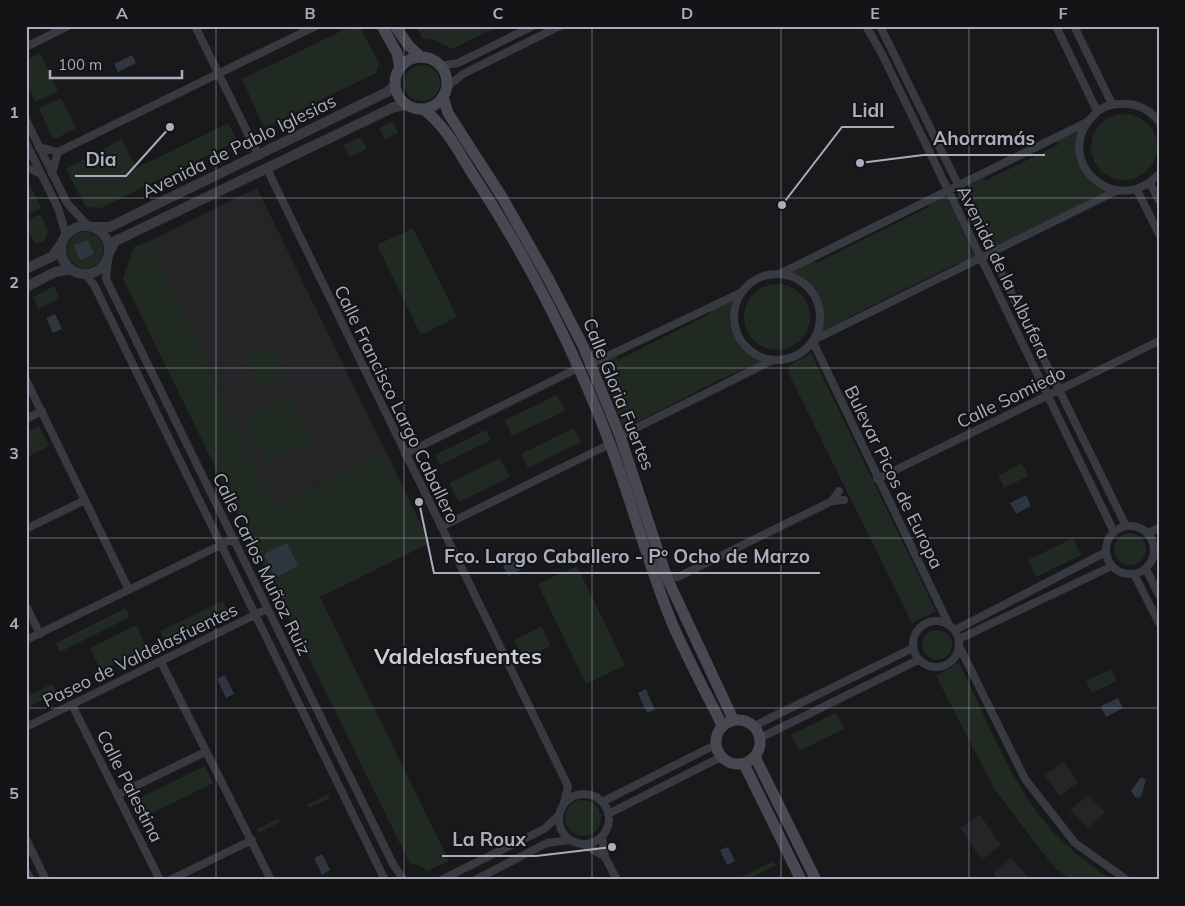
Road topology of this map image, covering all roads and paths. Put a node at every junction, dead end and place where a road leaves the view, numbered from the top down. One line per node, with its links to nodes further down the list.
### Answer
1 (68, 26): 12 (street)
2 (196, 26): 16 (street)
3 (316, 26): 16 (street)
4 (382, 26): 15 (main road)
5 (395, 26): 13 (main road)
6 (533, 26): 14 (street)
7 (560, 26): 18 (street)
8 (866, 26): 40 (street, Avenida de la Albufera)
9 (880, 26): 38 (street, Avenida de la Albufera)
10 (1056, 26): 22 (street)
11 (1074, 26): 19 (street)
12 (26, 47)
13 (421, 57): 14 (main road); 15 (main road)
14 (441, 66): 18 (main road)
15 (400, 68): 17 (main road)
16 (219, 74): 29 (street); 30 (street)
17 (396, 85): 20 (main road); 30 (street, Avenida de Pablo Iglesias)
18 (445, 92): 21 (main road); 58 (main road, Calle Gloria Fuertes)
19 (1112, 104): 22 (street); 25 (street)
20 (407, 105): 21 (main road); 33 (street, Avenida de Pablo Iglesias)
21 (423, 109): 59 (main road, Calle Gloria Fuertes)
22 (1097, 111): 24 (street)
23 (26, 120): 27 (street)
24 (1087, 122): 38 (street); 41 (street)
25 (1159, 122)
26 (26, 143): 28 (street)
27 (39, 147): 29 (street); 34 (street)
28 (30, 152): 31 (street); 35 (street)
29 (58, 152): 34 (street)
30 (259, 156): 43 (street, Avenida de Pablo Iglesias)
31 (26, 163)
32 (26, 167): 35 (street)
33 (267, 168): 47 (street, Avenida de Pablo Iglesias); 67 (street, Calle Francisco Largo Caballero)
34 (52, 173): 43 (street)
35 (41, 174): 45 (street)
36 (1159, 174): 37 (street)
37 (1150, 183): 39 (street); 42 (street)
38 (959, 185): 40 (street); 46 (street, Avenida de la Albufera)
39 (1136, 190): 41 (street); 44 (street)
40 (947, 191): 48 (street, Avenida de la Albufera); 52 (street)
41 (1116, 191): 46 (street)
42 (1159, 202)
43 (91, 226): 45 (street); 47 (street)
44 (1159, 234)
45 (63, 240): 49 (street); 50 (street)
46 (992, 253): 48 (street); 61 (street, Avenida de la Albufera)
47 (109, 254): 51 (street); 79 (street, Calle Carlos Muñoz Ruiz)
48 (981, 258): 55 (street); 62 (street, Avenida de la Albufera)
49 (26, 269)
50 (71, 270): 51 (street); 53 (street)
51 (85, 274): 81 (street, Calle Carlos Muñoz Ruiz)
52 (779, 274): 54 (street); 55 (street)
53 (26, 286)
54 (742, 292): 57 (street); 58 (street)
55 (813, 341): 57 (street); 68 (street, Bulevar Picos de Europa)
56 (1159, 341): 61 (street, Calle Somiedo)
57 (773, 360): 65 (street)
58 (591, 364): 65 (main road, Calle Gloria Fuertes)
59 (578, 368): 66 (main road, Calle Gloria Fuertes); 67 (street)
60 (26, 380): 63 (street)
61 (1060, 390): 62 (street, Calle Somiedo); 73 (street, Avenida de la Albufera)
62 (1048, 396): 68 (street, Calle Somiedo); 77 (street, Avenida de la Albufera)
63 (42, 411): 64 (street); 70 (street)
64 (26, 419)
65 (620, 436): 86 (main road, Calle Gloria Fuertes)
66 (610, 444): 74 (street); 102 (main road, Calle Gloria Fuertes)
67 (405, 454): 74 (street, Calle Francisco Largo Caballero)
68 (877, 479): 93 (street, Bulevar Picos de Europa)
69 (839, 491): 72 (street)
70 (85, 500): 76 (street); 87 (street)
71 (844, 500): 72 (street)
72 (832, 501): 86 (street)
73 (1126, 526): 77 (street); 78 (street)
74 (441, 527): 111 (street, Calle Francisco Largo Caballero)
75 (1159, 528): 78 (street)
76 (26, 529)
77 (1114, 532): 82 (street)
78 (1148, 534): 80 (street)
79 (233, 539): 81 (street); 90 (street, Calle Carlos Muñoz Ruiz)
80 (1156, 544): 84 (street)
81 (221, 545): 87 (street); 91 (street, Calle Carlos Muñoz Ruiz)
82 (1106, 552): 83 (street); 93 (street)
83 (1112, 566): 85 (street); 96 (street)
84 (1146, 569): 85 (street); 88 (street)
85 (1134, 574): 92 (street)
86 (672, 581): 101 (main road, Calle Gloria Fuertes)
87 (129, 590): 94 (street)
88 (1159, 595)
89 (26, 606): 94 (street)
90 (267, 609): 91 (street, Paseo de Valdelasfuentes); 131 (street, Calle Carlos Muñoz Ruiz)
91 (255, 616): 99 (street, Paseo de Valdelasfuentes); 130 (street, Calle Carlos Muñoz Ruiz)
92 (1159, 623)
93 (952, 628): 96 (street); 97 (street)
94 (40, 634): 95 (street)
95 (26, 640)
96 (959, 642): 98 (street); 137 (street)
97 (913, 648): 98 (street); 103 (street)
98 (918, 660): 105 (street)
99 (161, 662): 100 (street, Paseo de Valdelasfuentes); 107 (street)
100 (72, 705): 104 (street, Paseo de Valdelasfuentes); 113 (street, Calle Palestina)
101 (733, 719): 102 (main road); 103 (main road)
102 (722, 725): 106 (main road)
103 (754, 726): 105 (main road)
104 (26, 727)
105 (760, 738): 109 (main road)
106 (715, 745): 108 (main road); 114 (street)
107 (205, 752): 113 (street); 120 (street)
108 (721, 757): 110 (main road); 116 (street)
109 (755, 757): 110 (main road); 136 (main road)
110 (744, 764): 135 (main road)
111 (568, 786): 112 (street); 115 (street)
112 (585, 794): 114 (street); 115 (street)
113 (117, 795): 127 (street, Calle Palestina)
114 (602, 802): 116 (street)
115 (564, 803): 117 (street)
116 (608, 814): 118 (street)
117 (558, 816): 121 (street); 132 (street)
118 (602, 837): 122 (street); 123 (street)
119 (26, 840): 126 (street)
120 (252, 840): 128 (street); 129 (street)
121 (568, 840): 122 (street); 133 (street)
122 (585, 845): 123 (street)
123 (605, 857): 134 (street)
124 (26, 870): 125 (street)
125 (31, 880)
126 (46, 880)
127 (160, 880)
128 (170, 880)
129 (271, 880)
130 (385, 880)
131 (405, 880)
132 (441, 880)
133 (475, 880)
134 (616, 880)
135 (801, 880)
136 (816, 880)
137 (1127, 880)

